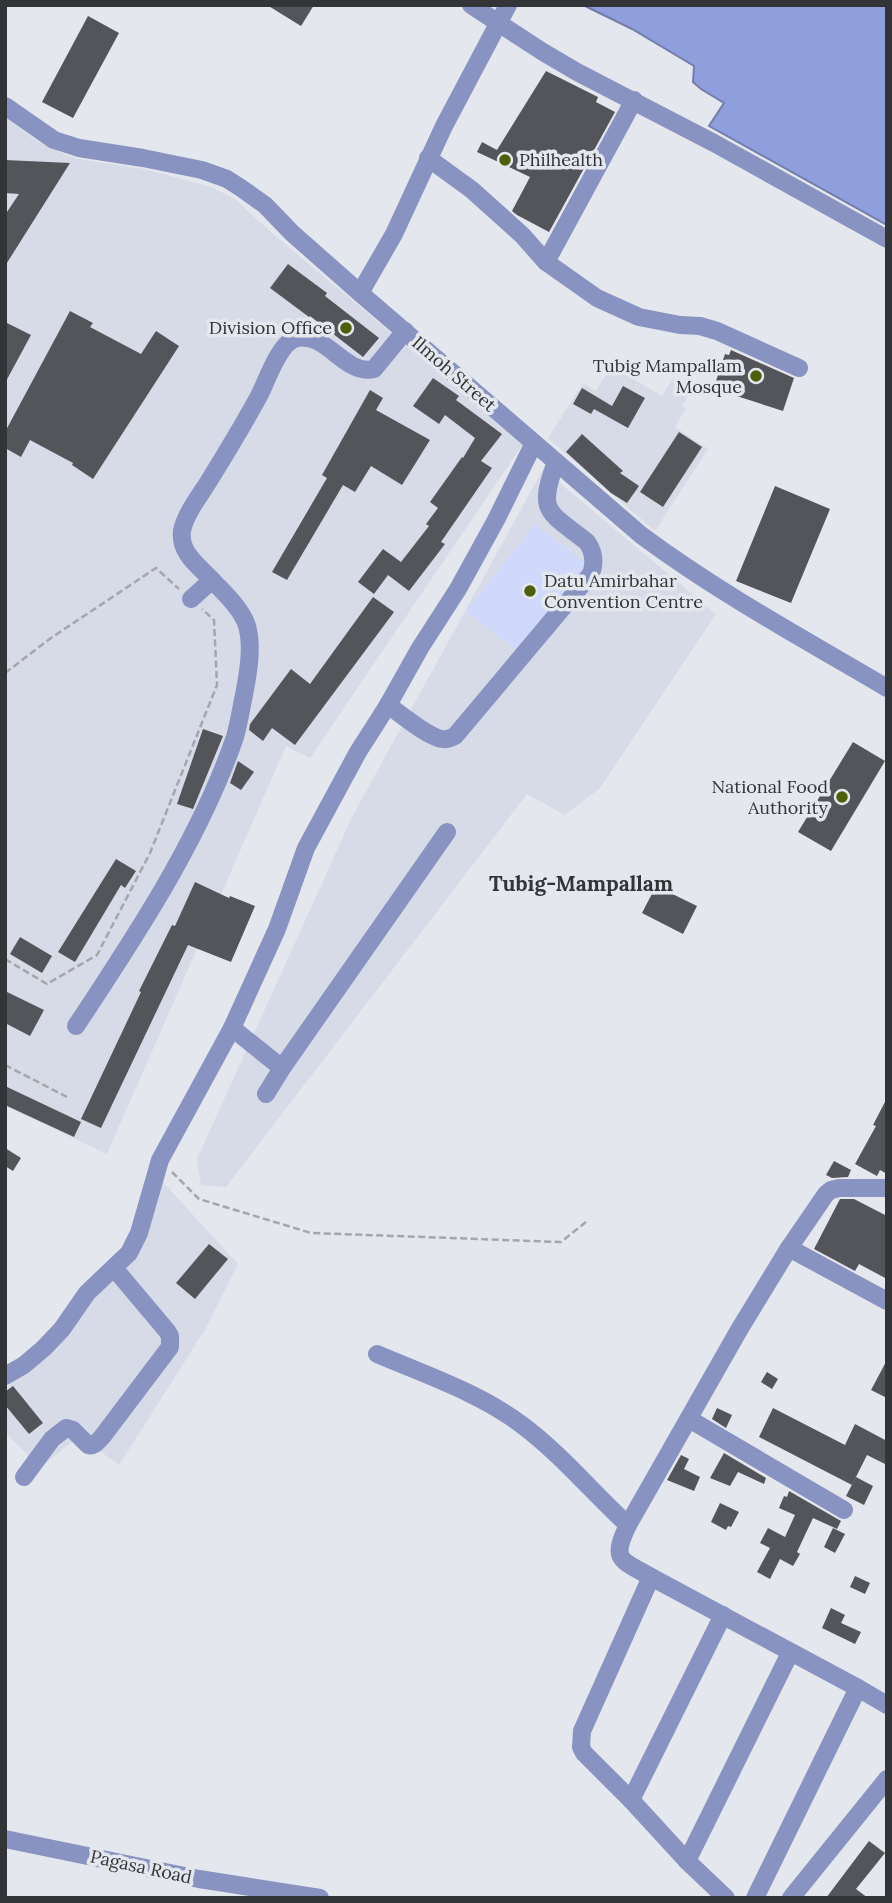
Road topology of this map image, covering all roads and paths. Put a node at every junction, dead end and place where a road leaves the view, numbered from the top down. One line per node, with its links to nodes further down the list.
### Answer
1 (471, 5): 3 (street)
2 (508, 5): 3 (street)
3 (498, 23): 4 (street); 6 (street)
4 (634, 100): 7 (street); 8 (street)
5 (5, 106): 9 (street, Ilmoh Street)
6 (428, 158): 8 (street); 9 (street)
7 (887, 239)
8 (547, 262): 11 (street)
9 (360, 293): 10 (street, Ilmoh Street)
10 (405, 331): 12 (street, Ilmoh Street); 14 (street)
11 (799, 368)
12 (534, 443): 13 (street, Ilmoh Street); 18 (street)
13 (556, 462): 17 (street, Ilmoh Street); 18 (street)
14 (212, 580): 15 (street); 21 (street)
15 (191, 599): 16 (path); 20 (path)
16 (5, 673)
17 (887, 688)
18 (388, 705): 22 (street)
19 (447, 832): 24 (street)
20 (5, 959)
21 (76, 1026)
22 (232, 1028): 24 (street); 27 (street)
23 (5, 1065): 26 (path)
24 (282, 1068): 25 (street)
25 (266, 1094)
26 (67, 1097)
27 (160, 1160): 29 (path); 31 (street)
28 (887, 1188): 30 (street)
29 (586, 1222)
30 (789, 1248): 32 (street); 35 (street)
31 (114, 1268): 34 (street); 36 (street)
32 (887, 1301)
33 (377, 1354): 38 (street)
34 (5, 1377)
35 (690, 1419): 37 (street); 38 (street)
36 (24, 1477)
37 (844, 1510)
38 (628, 1525): 39 (street)
39 (651, 1577): 40 (street); 45 (street)
40 (723, 1615): 41 (street); 45 (street)
41 (790, 1653): 42 (street); 47 (street)
42 (858, 1688): 43 (street); 52 (street)
43 (887, 1705)
44 (887, 1779): 53 (street)
45 (631, 1800): 47 (street)
46 (5, 1839): 48 (street, Pagasa Road)
47 (687, 1861): 51 (street)
48 (198, 1879): 49 (street); 50 (street, Pagasa Road)
49 (205, 1898)
50 (320, 1898)
51 (726, 1898)
52 (755, 1898)
53 (790, 1898)

